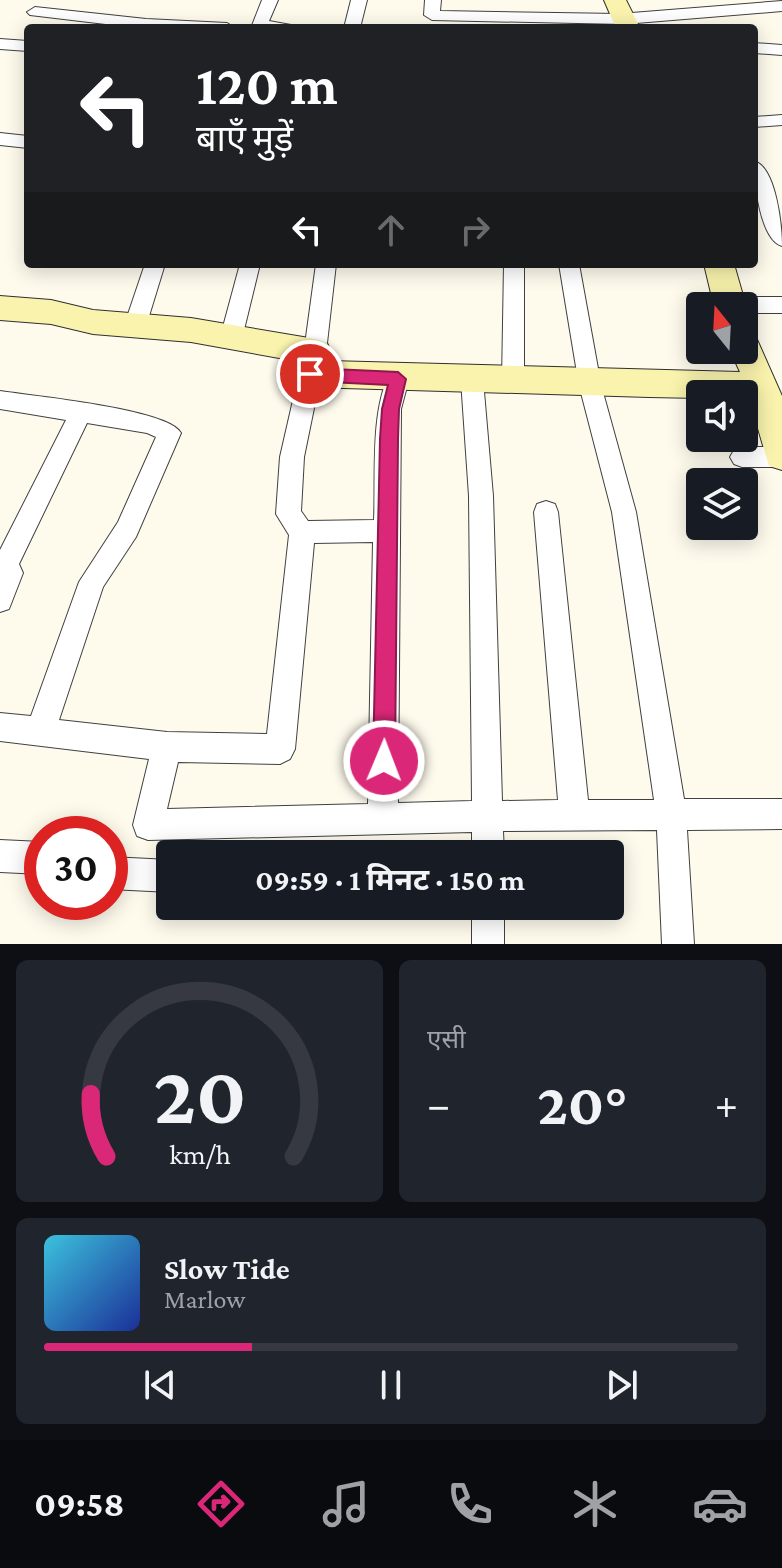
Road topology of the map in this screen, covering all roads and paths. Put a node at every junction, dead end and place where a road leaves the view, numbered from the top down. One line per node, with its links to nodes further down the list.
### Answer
1 (270, 0): 8 (street)
2 (359, 0): 9 (street)
3 (433, 0): 6 (street)
4 (782, 6): 6 (street)
5 (36, 11): 7 (street)
6 (623, 16)
7 (169, 24)
8 (260, 24)
9 (353, 24)
10 (1, 45): 11 (street)
11 (24, 46)
12 (758, 48): 13 (street)
13 (782, 50)
14 (782, 120): 15 (street)
15 (758, 122)
16 (0, 139): 17 (street)
17 (24, 142)
18 (758, 177): 19 (street)
19 (782, 239)
20 (154, 268): 30 (street)
21 (249, 268): 31 (street)
22 (325, 268): 32 (street)
23 (514, 268): 36 (street)
24 (570, 268): 37 (street)
25 (720, 268): 26 (street)
26 (727, 292)
27 (758, 305): 28 (street)
28 (782, 305)
29 (0, 308): 30 (street)
30 (135, 326): 31 (street)
31 (231, 338): 32 (street)
32 (312, 363): 34 (street); 45 (street)
33 (753, 364): 38 (street)
34 (398, 379): 35 (street); 44 (street)
35 (472, 380): 36 (street); 53 (street)
36 (513, 381): 37 (street)
37 (590, 385): 38 (street); 52 (street)
38 (762, 385): 41 (street)
39 (1, 403): 40 (street)
40 (81, 412): 46 (street); 49 (street)
41 (782, 456): 42 (street)
42 (742, 457)
43 (546, 512): 54 (street)
44 (386, 531): 45 (street); 55 (street)
45 (302, 532): 50 (street)
46 (5, 573): 47 (street)
47 (0, 600)
48 (0, 727): 49 (street)
49 (40, 732): 50 (street)
50 (167, 747): 55 (street)
51 (782, 814): 52 (street)
52 (671, 815): 54 (street); 63 (street)
53 (489, 816): 54 (street); 55 (street); 56 (street)
54 (574, 816)
55 (383, 819)
56 (488, 840)
57 (0, 856): 58 (street)
58 (24, 857)
59 (128, 874): 60 (street)
60 (156, 875)
61 (488, 920): 62 (street)
62 (488, 944)
63 (678, 944)

